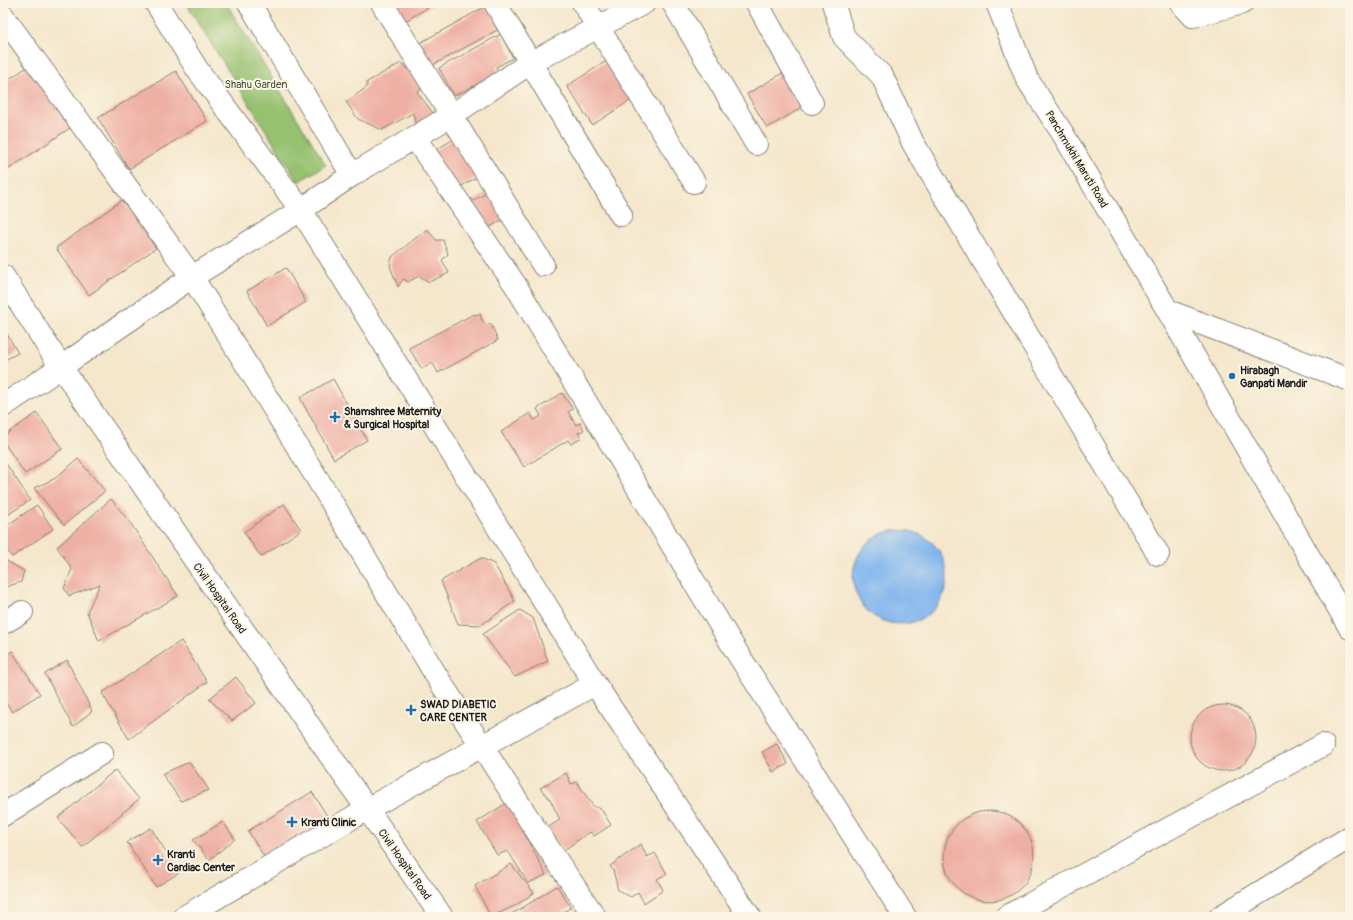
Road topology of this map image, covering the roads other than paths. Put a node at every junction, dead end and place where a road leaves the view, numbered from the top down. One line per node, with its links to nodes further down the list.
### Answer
1 (156, 3): 22 (street)
2 (249, 3): 20 (street)
3 (382, 3): 17 (street)
4 (496, 3): 15 (street)
5 (583, 3): 13 (street)
6 (644, 3): 13 (street)
7 (673, 3): 19 (street)
8 (757, 3): 16 (street)
9 (833, 3): 31 (street)
10 (997, 3): 27 (street, Panchmukhi Maruti Road)
11 (1181, 3): 12 (street)
12 (1242, 3)
13 (597, 27): 15 (street); 21 (street)
14 (7, 28): 26 (street)
15 (530, 63): 17 (street); 23 (street)
16 (812, 103)
17 (452, 115): 18 (street); 24 (street)
18 (415, 138): 20 (street); 46 (street)
19 (756, 144)
20 (352, 175): 22 (street)
21 (694, 182)
22 (301, 210): 26 (street); 35 (street)
23 (621, 215)
24 (543, 265)
25 (3, 276): 28 (street, Civil Hospital Road)
26 (192, 277): 28 (street); 37 (street)
27 (1168, 311): 29 (street); 34 (street, Panchmukhi Maruti Road)
28 (61, 367): 30 (street); 39 (street, Civil Hospital Road)
29 (1350, 380)
30 (3, 406)
31 (1158, 554)
32 (22, 612): 33 (street)
33 (3, 623)
34 (1350, 628)
35 (595, 684): 37 (street); 45 (street)
36 (1323, 745): 47 (street)
37 (482, 746): 39 (street); 44 (street)
38 (102, 753): 40 (street)
39 (366, 809): 42 (street); 43 (street, Civil Hospital Road)
40 (3, 815)
41 (1350, 837): 48 (street)
42 (184, 917)
43 (442, 917)
44 (595, 917)
45 (750, 917)
46 (905, 917)
47 (1006, 917)
48 (1220, 917)

